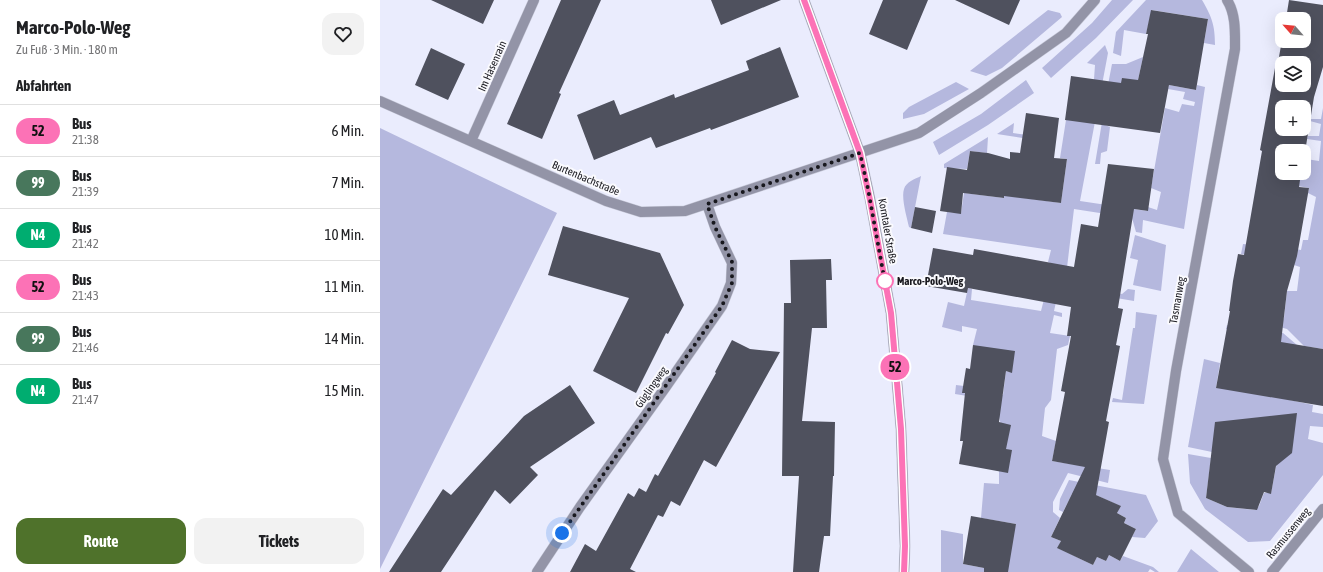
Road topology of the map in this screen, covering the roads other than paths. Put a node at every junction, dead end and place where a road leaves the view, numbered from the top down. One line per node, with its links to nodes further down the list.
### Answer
1 (534, 0): 6 (street, Im Hasenrain)
2 (804, 0): 7 (street, Korntaler Straße)
3 (1095, 0): 7 (street)
4 (1227, 0): 12 (street, Tasmanweg)
5 (380, 101): 6 (street, Burtenbachstraße)
6 (471, 141): 8 (street, Burtenbachstraße)
7 (860, 153): 8 (street, Burtenbachstraße); 11 (street, Korntaler Straße)
8 (707, 204): 10 (street, Güglingweg)
9 (1323, 509): 13 (street, Rasmussenweg)
10 (537, 572)
11 (904, 572)
12 (1249, 572)
13 (1272, 572)

